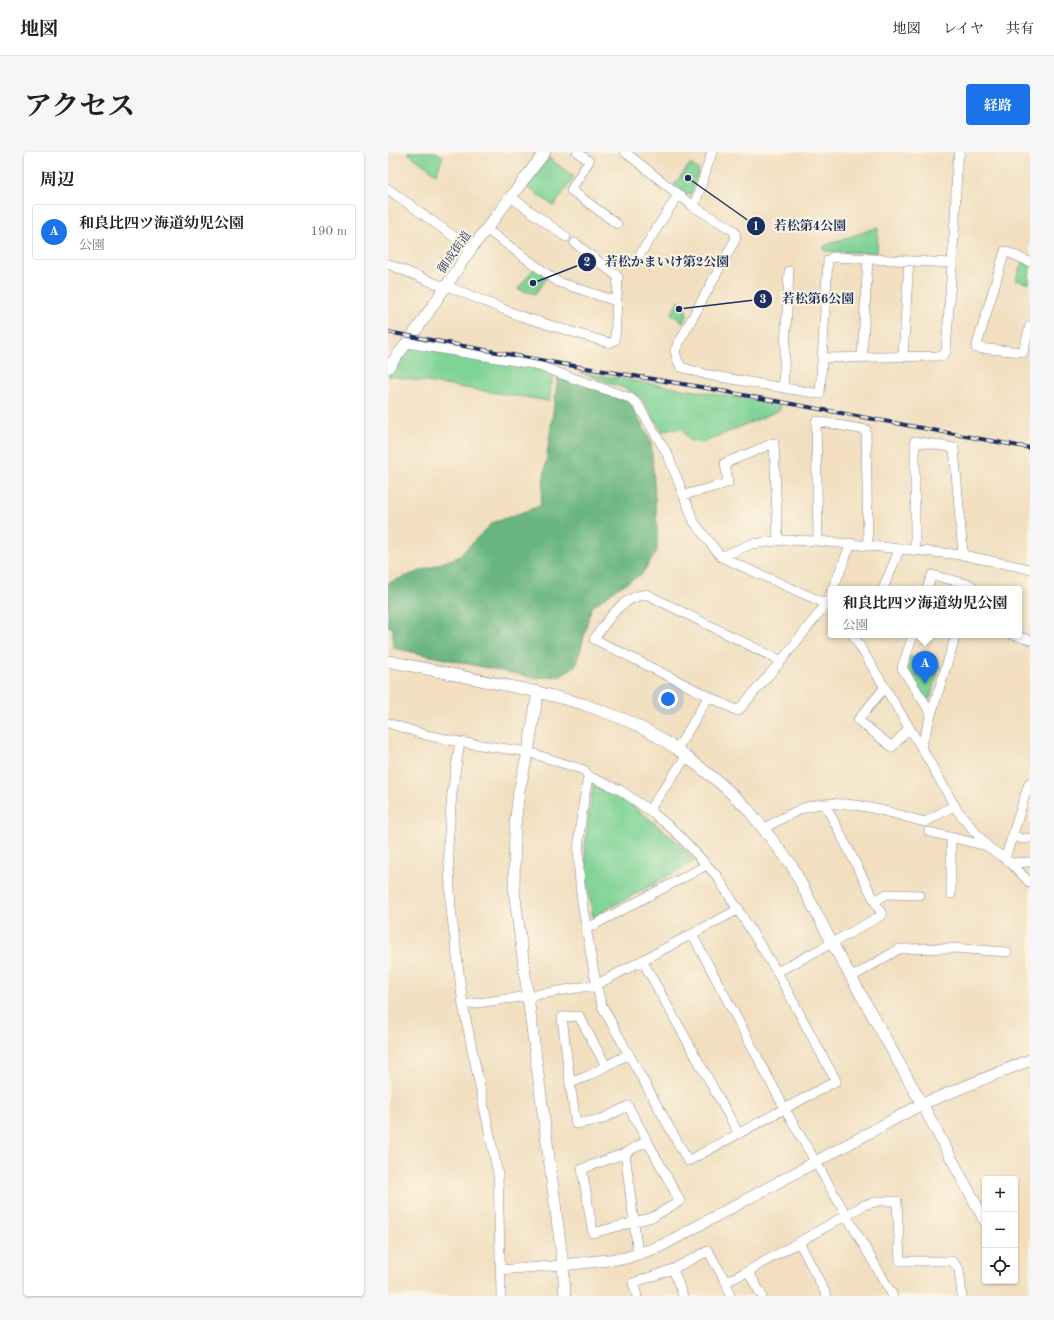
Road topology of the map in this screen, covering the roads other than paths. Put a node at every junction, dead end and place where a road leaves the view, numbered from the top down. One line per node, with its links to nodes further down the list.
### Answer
1 (545, 152): 8 (street, 御成街道)
2 (577, 152): 10 (street)
3 (625, 152): 7 (street)
4 (712, 152): 9 (street)
5 (960, 152): 19 (street)
6 (388, 189): 14 (street)
7 (678, 195): 9 (street); 15 (street)
8 (511, 197): 11 (street, 御成街道); 12 (street)
9 (694, 207): 30 (street)
10 (611, 222)
11 (486, 229): 14 (street, 御成街道); 23 (street)
12 (566, 237)
13 (575, 243): 23 (street)
14 (472, 249): 22 (street, 御成街道)
15 (644, 253)
16 (868, 259): 17 (street); 27 (street); 28 (street)
17 (909, 261): 19 (street); 26 (street)
18 (1030, 262): 24 (street)
19 (952, 263): 26 (street)
20 (388, 264): 22 (street)
21 (789, 271): 30 (street)
22 (446, 286): 23 (street); 25 (street, 御成街道)
23 (616, 302)
24 (1030, 326)
25 (406, 344): 29 (street, 御成街道); 31 (street)
26 (903, 356): 27 (street)
27 (862, 357): 28 (street)
28 (822, 358): 30 (street)
29 (388, 368)
30 (783, 388)
31 (684, 495): 32 (street); 39 (street)
32 (778, 540): 33 (street); 39 (street)
33 (818, 541): 34 (street); 35 (street)
34 (851, 543): 35 (street); 41 (street)
35 (868, 545): 36 (street)
36 (900, 548): 37 (street); 42 (street)
37 (915, 550): 38 (street); 38 (street)
38 (963, 555): 40 (street)
39 (722, 557): 45 (street)
40 (1030, 570)
41 (834, 586)
42 (884, 586)
43 (928, 586): 44 (street)
44 (971, 586)
45 (828, 605)
46 (828, 606): 51 (street)
47 (858, 638): 52 (street)
48 (912, 638): 55 (street)
49 (955, 638): 55 (street)
50 (388, 661): 53 (street)
51 (781, 661): 54 (street); 54 (street)
52 (885, 687): 57 (street); 57 (street)
53 (538, 692): 60 (street); 61 (street)
54 (709, 696): 60 (street)
55 (931, 713): 59 (street)
56 (388, 723): 58 (street)
57 (909, 728): 59 (street)
58 (460, 742): 61 (street); 91 (street)
59 (921, 747): 66 (street)
60 (677, 750): 62 (street)
61 (528, 752): 63 (street); 90 (street)
62 (686, 757): 67 (street); 68 (street)
63 (588, 776): 67 (street); 82 (street)
64 (1030, 784): 70 (street)
65 (825, 804): 66 (street); 68 (street); 80 (street)
66 (955, 805): 73 (street)
67 (649, 810): 76 (street)
68 (763, 829): 84 (street)
69 (929, 832): 71 (street)
70 (1013, 836): 72 (street); 74 (street)
71 (951, 837): 73 (street); 78 (street)
72 (1030, 838)
73 (987, 846): 74 (street)
74 (1008, 861): 75 (street); 77 (street)
75 (1030, 862)
76 (707, 865): 81 (street); 82 (street)
77 (1030, 883)
78 (951, 894)
79 (920, 895): 80 (street)
80 (875, 901): 84 (street)
81 (738, 909): 83 (street); 87 (street)
82 (586, 929): 89 (street)
83 (692, 934): 86 (street); 97 (street)
84 (832, 943): 87 (street); 88 (street)
85 (1008, 952): 88 (street)
86 (642, 960): 89 (street); 98 (street)
87 (776, 972): 97 (street)
88 (852, 977): 96 (street)
89 (596, 985): 90 (street); 92 (street)
90 (528, 996): 91 (street); 107 (street)
91 (463, 1005): 109 (street)
92 (629, 1054): 94 (street); 98 (street)
93 (1030, 1060): 96 (street)
94 (606, 1066): 95 (street); 95 (street)
95 (570, 1083): 99 (street)
96 (922, 1104): 101 (street); 103 (street)
97 (785, 1109): 98 (street); 101 (street)
98 (739, 1134)
99 (647, 1141): 100 (street); 104 (street)
100 (625, 1153): 104 (street); 104 (street)
101 (816, 1162): 102 (street); 106 (street)
102 (848, 1215): 105 (street); 119 (street); 120 (street)
103 (982, 1215)
104 (634, 1222): 106 (street)
105 (799, 1242): 110 (street); 118 (street)
106 (638, 1254): 107 (street)
107 (563, 1265): 109 (street); 113 (street)
108 (673, 1269): 111 (street); 114 (street); 115 (street)
109 (500, 1270): 112 (street)
110 (748, 1271): 111 (street); 117 (street)
111 (726, 1282): 116 (street)
112 (501, 1296)
113 (565, 1296)
114 (637, 1296)
115 (683, 1296)
116 (730, 1296)
117 (762, 1296)
118 (828, 1296)
119 (893, 1296)
120 (962, 1296)

